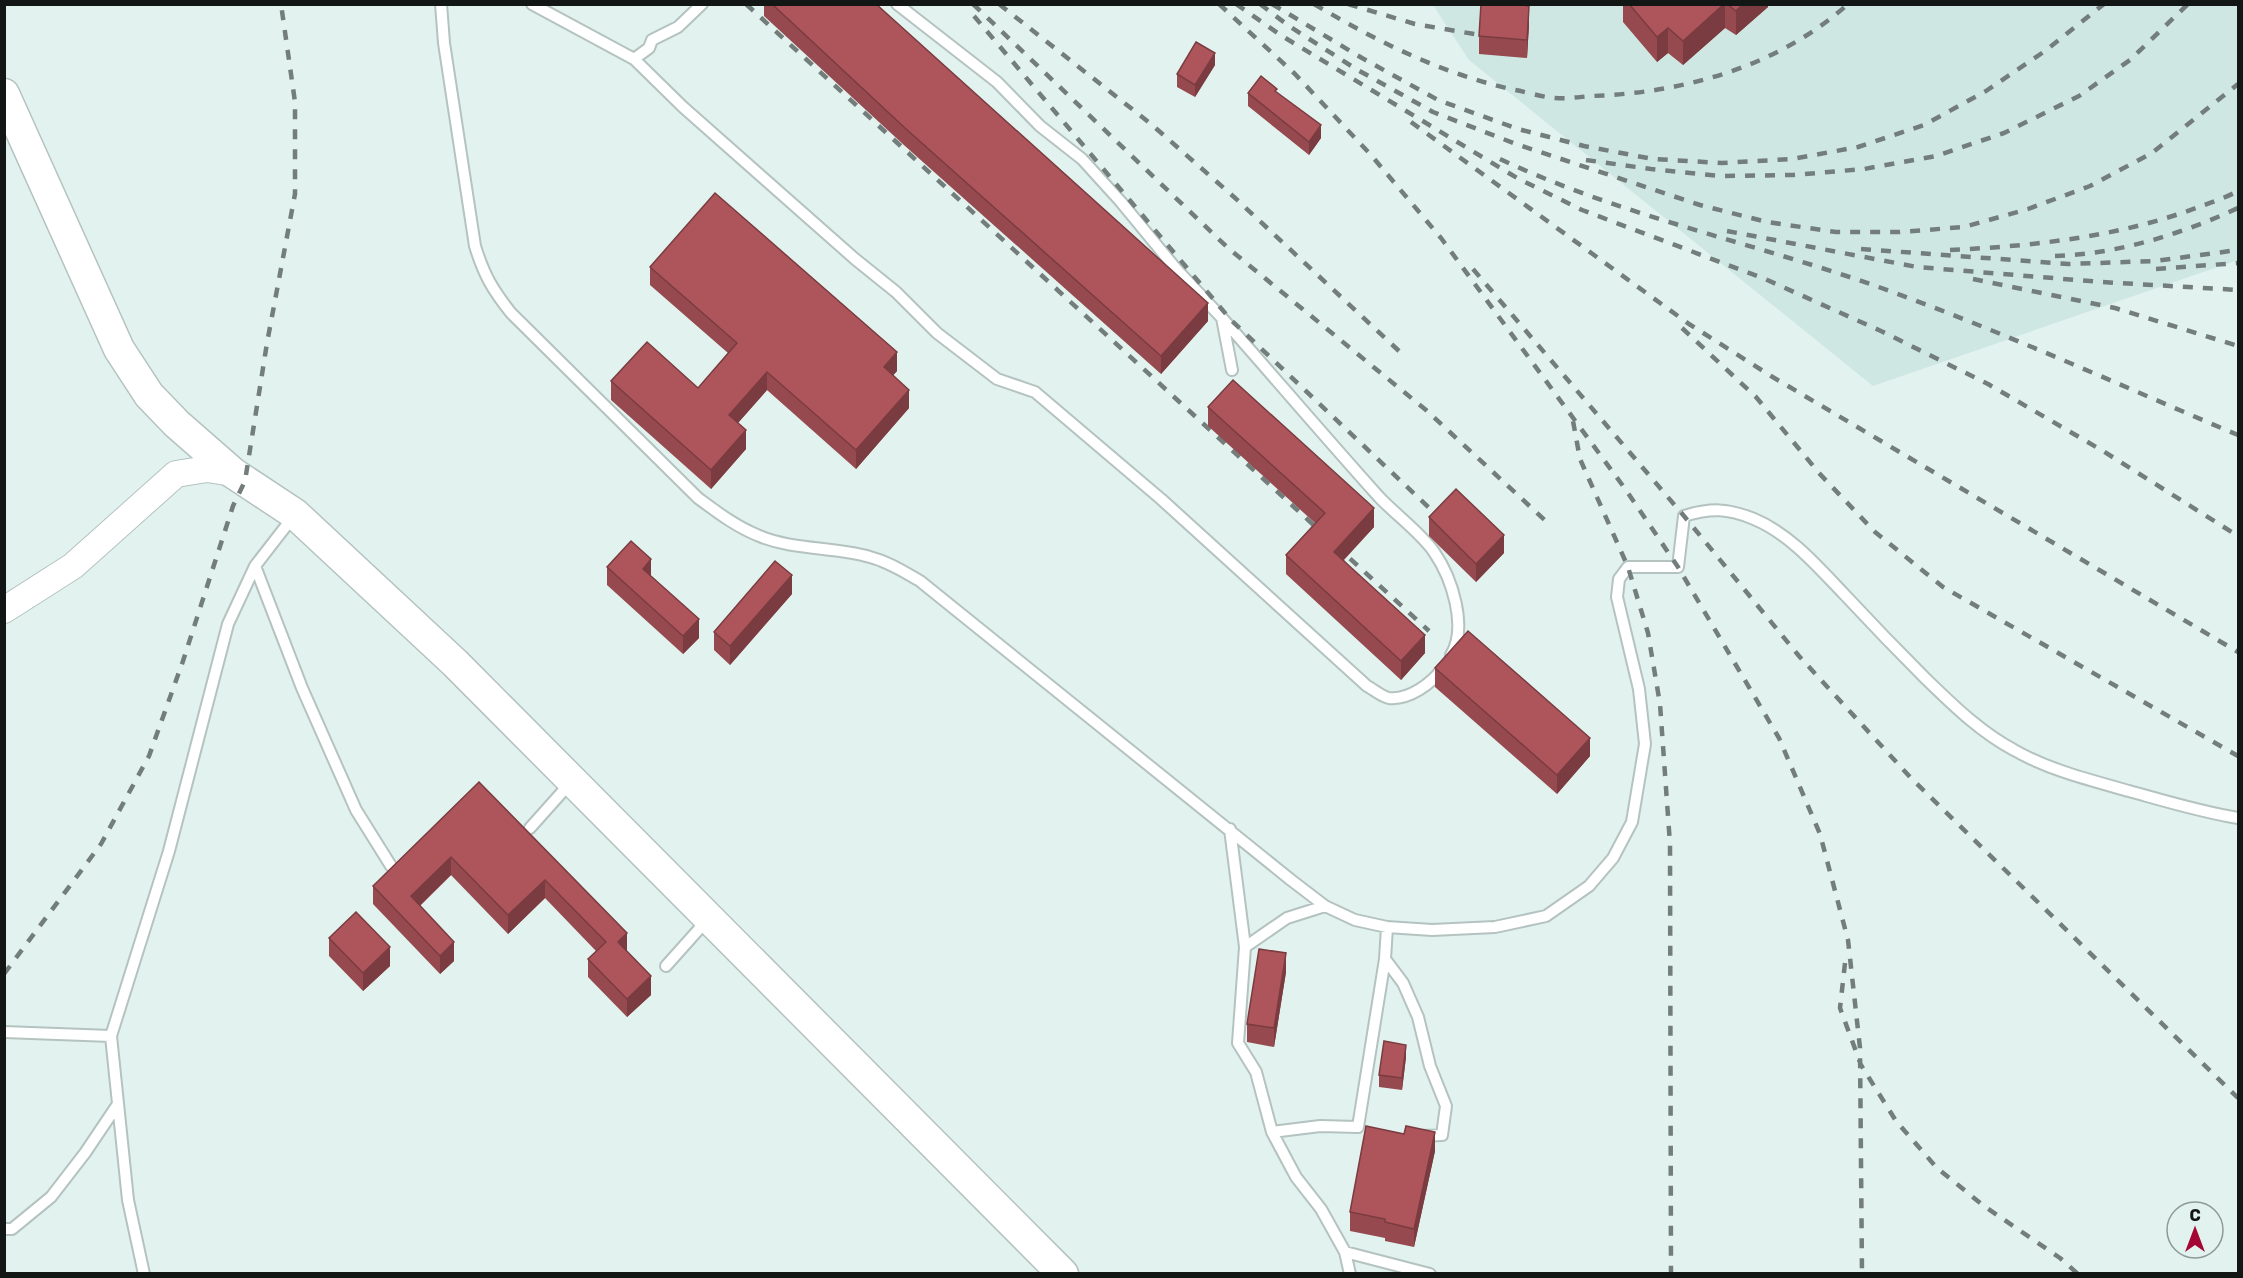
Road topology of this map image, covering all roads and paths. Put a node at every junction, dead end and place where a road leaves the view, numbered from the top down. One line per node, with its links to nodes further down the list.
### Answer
1 (441, 4): 16 (lane)
2 (532, 4): 5 (lane)
3 (702, 4): 5 (lane)
4 (897, 4): 7 (lane)
5 (634, 59): 7 (lane)
6 (4, 94): 9 (main road)
7 (1222, 318): 8 (lane)
8 (1232, 370)
9 (233, 473): 10 (main road); 12 (street)
10 (295, 514): 11 (lane); 13 (main road)
11 (255, 566): 17 (lane); 25 (lane)
12 (4, 610)
13 (572, 781): 15 (lane); 19 (main road)
14 (2238, 818): 20 (lane)
15 (530, 828)
16 (1230, 829): 18 (lane); 21 (lane)
17 (391, 866)
18 (1325, 906): 20 (lane); 21 (lane)
19 (708, 919): 23 (lane); 32 (main road)
20 (1387, 927): 22 (lane)
21 (1245, 947): 27 (lane)
22 (1384, 960): 27 (lane); 28 (lane)
23 (666, 966)
24 (4, 1032): 25 (lane)
25 (111, 1036): 26 (lane)
26 (118, 1104): 29 (lane); 31 (lane)
27 (1272, 1132): 30 (lane)
28 (1410, 1137)
29 (4, 1228)
30 (1345, 1252): 33 (lane); 34 (lane)
31 (144, 1274)
32 (1063, 1274)
33 (1350, 1274)
34 (1431, 1274)

